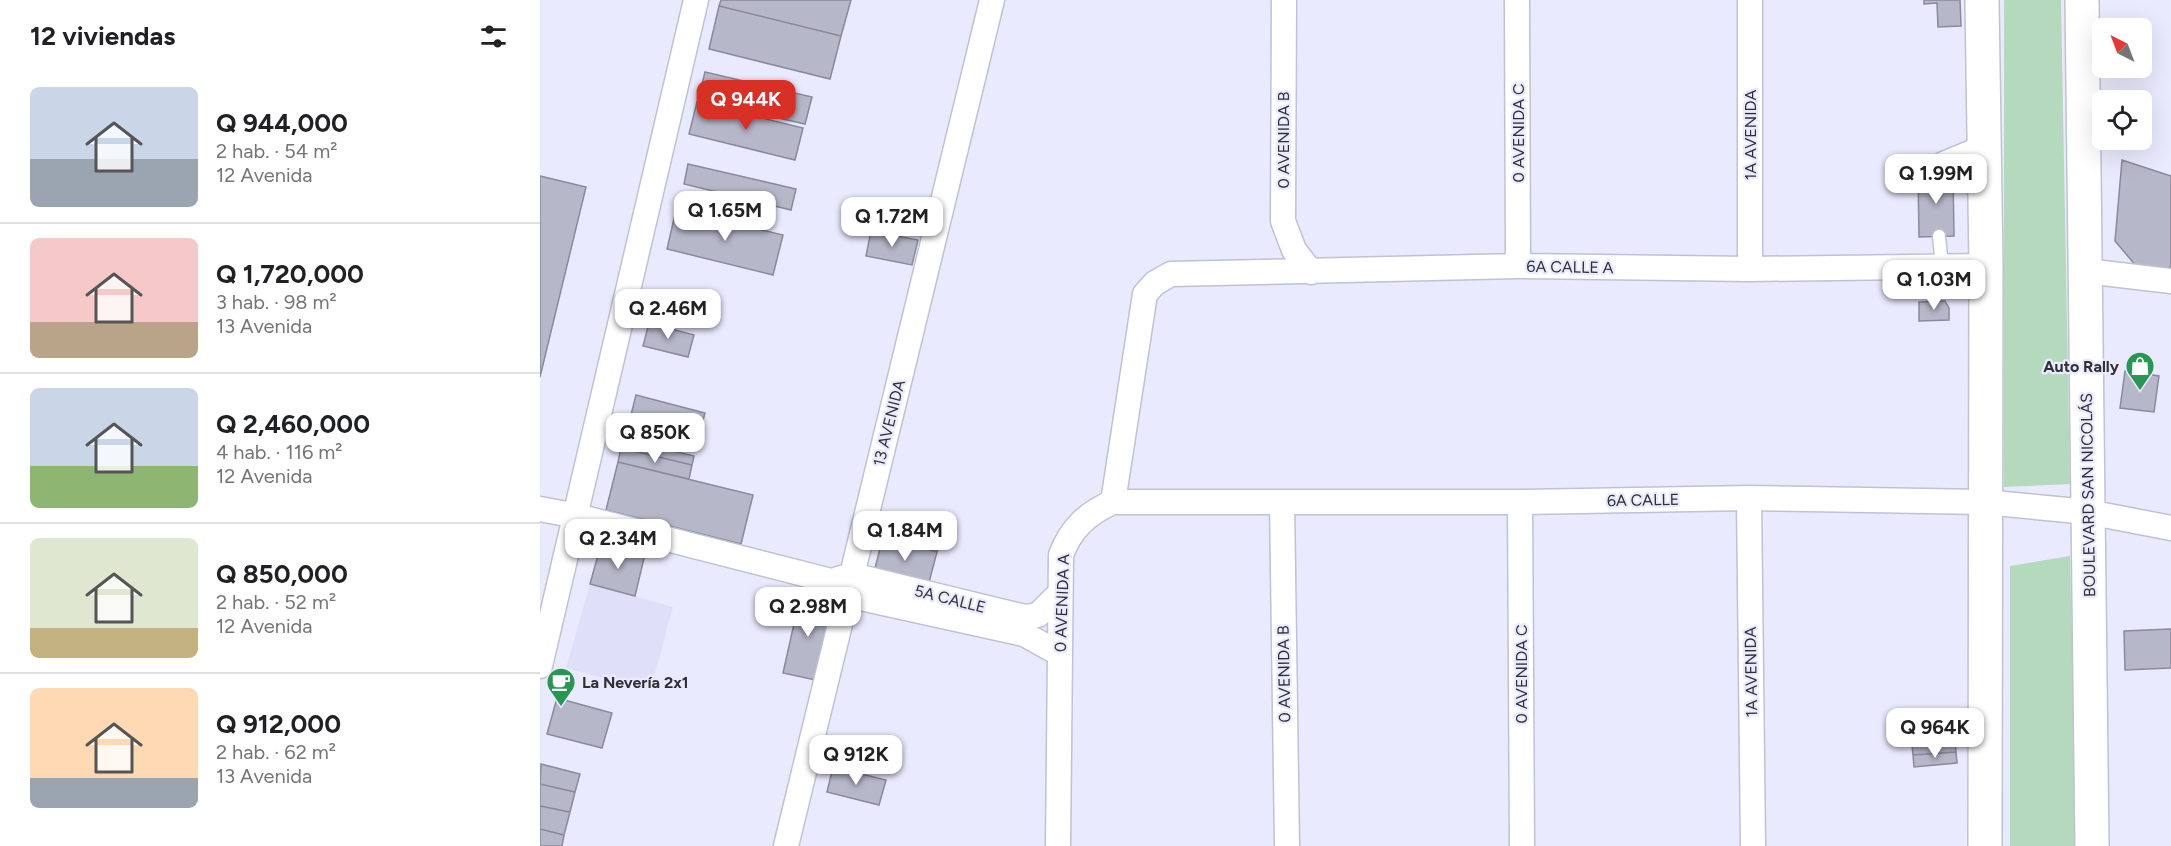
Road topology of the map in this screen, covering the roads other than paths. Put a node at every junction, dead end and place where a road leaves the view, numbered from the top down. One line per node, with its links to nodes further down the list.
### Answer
1 (696, 0): 25 (street)
2 (992, 0): 27 (street, 13 AVENIDA)
3 (1284, 0): 16 (street, 0 AVENIDA B)
4 (1517, 0): 11 (street, 0 AVENIDA C)
5 (1750, 0): 14 (street, 1A AVENIDA)
6 (1983, 0): 8 (main road)
7 (2082, 0): 15 (main road, BOULEVARD SAN NICOLÁS)
8 (1984, 140): 9 (lane); 12 (main road)
9 (1937, 173)
10 (1939, 236): 13 (lane)
11 (1518, 266): 14 (street, 6A CALLE A); 16 (street, 6A CALLE A)
12 (1986, 266): 13 (street, 6A CALLE A); 19 (main road)
13 (1942, 267): 14 (street, 6A CALLE A)
14 (1750, 269)
15 (2086, 271): 17 (street); 24 (main road, BOULEVARD SAN NICOLÁS)
16 (1311, 272): 20 (street, 6A CALLE A)
17 (2171, 281)
18 (1749, 498): 19 (street, 6A CALLE); 22 (street, 6A CALLE); 35 (street, 1A AVENIDA)
19 (1984, 501): 24 (street, 6A CALLE); 36 (main road)
20 (1113, 502): 21 (street, 6A CALLE); 28 (street, 0 AVENIDA A)
21 (1282, 502): 22 (street, 6A CALLE); 33 (street, 0 AVENIDA B)
22 (1521, 502): 34 (street, 0 AVENIDA C)
23 (540, 509): 25 (street, 5A CALLE)
24 (2088, 512): 26 (street, 6A CALLE); 37 (main road, BOULEVARD SAN NICOLÁS)
25 (577, 516): 27 (street, 5A CALLE); 30 (street)
26 (2171, 528)
27 (844, 583): 28 (street, 5A CALLE); 29 (street, 5A CALLE); 31 (street, 13 AVENIDA)
28 (1060, 593): 29 (street, 0 AVENIDA A)
29 (1060, 654): 32 (street, 0 AVENIDA A)
30 (540, 666)
31 (786, 846)
32 (1058, 846)
33 (1287, 846)
34 (1522, 846)
35 (1753, 846)
36 (1985, 846)
37 (2092, 846)

